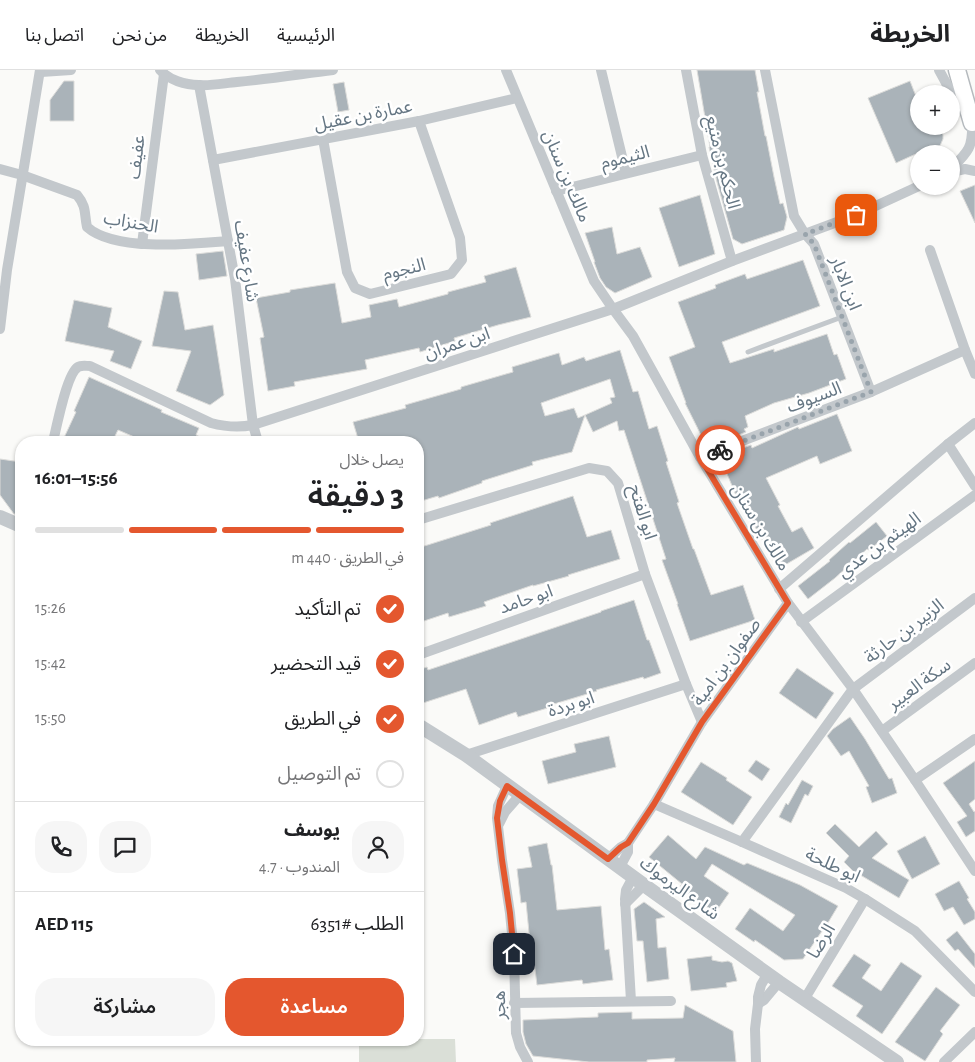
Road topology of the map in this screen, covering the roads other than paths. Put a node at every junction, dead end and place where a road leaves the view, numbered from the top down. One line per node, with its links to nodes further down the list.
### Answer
1 (71, 70): 10 (street)
2 (333, 70): 12 (street)
3 (506, 70): 14 (street, مالك بن سنان)
4 (601, 70): 24 (street)
5 (686, 70): 18 (street, الحكم بن منيع)
6 (765, 70): 28 (street, ابن الابار)
7 (939, 70): 16 (street)
8 (957, 70): 16 (main road)
9 (962, 70): 13 (main road)
10 (40, 71): 25 (street)
11 (162, 72): 12 (street); 30 (street, عفيف)
12 (199, 85): 19 (street, شارع عفيف)
13 (975, 93)
14 (517, 98): 15 (street, عمارة بن عقيل); 27 (street, مالك بن سنان)
15 (418, 121): 17 (street, عمارة بن عقيل); 17 (street, النجوم)
16 (973, 126): 20 (street)
17 (324, 139): 19 (street, عمارة بن عقيل)
18 (702, 155): 24 (street, الثيموم); 32 (street, الحكم بن منيع)
19 (214, 160): 29 (street, شارع عفيف)
20 (960, 160)
21 (0, 169): 25 (street, الحنزاب)
22 (960, 170): 23 (street)
23 (975, 170)
24 (626, 174): 27 (street, الثيموم)
25 (22, 175): 30 (street, الحنزاب); 33 (street)
26 (910, 190): 28 (street, ابن عمران)
27 (556, 191): 34 (street, مالك بن سنان)
28 (805, 234): 32 (street, ابن عمران); 35 (street, ابن الابار)
29 (228, 240): 30 (street, الحنزاب); 42 (street, شارع عفيف)
30 (142, 244)
31 (930, 250): 37 (street)
32 (732, 261): 34 (street, ابن عمران)
33 (3, 270): 36 (street)
34 (613, 309): 42 (street, ابن عمران); 46 (street, مالك بن سنان)
35 (842, 317): 38 (lane); 40 (street, ابن الابار)
36 (0, 329)
37 (965, 350): 39 (street); 40 (street, السيوف)
38 (748, 352)
39 (975, 374)
40 (871, 392): 46 (street, السيوف)
41 (975, 423): 45 (street)
42 (253, 425): 43 (street, ابن عمران); 44 (street, شارع عفيف)
43 (54, 436)
44 (256, 436)
45 (948, 444): 47 (street); 53 (street)
46 (700, 457): 53 (street, مالك بن سنان)
47 (975, 486)
48 (975, 496): 56 (street, الهيثم بن عدي)
49 (0, 517): 51 (street)
50 (424, 518): 52 (street, ابو الفتح)
51 (15, 523)
52 (645, 574): 57 (street, ابو حامد); 59 (street, ابو الفتح)
53 (779, 589): 55 (street, مالك بن سنان)
54 (975, 598): 60 (street, الزبير بن حارثة)
55 (788, 603): 56 (street, مالك بن سنان); 61 (street, صفوان بن امية)
56 (802, 622): 60 (street, مالك بن سنان)
57 (424, 653)
58 (975, 663): 63 (street, سكة العبير)
59 (686, 684): 61 (street, ابو الفتح); 65 (street, ابو بردة)
60 (853, 690): 63 (street, مالك بن سنان); 71 (street, الزبير بن حارثة)
61 (702, 722): 69 (street, صفوان بن امية)
62 (424, 729): 65 (street, شارع اليرموك)
63 (882, 731): 66 (street, مالك بن سنان)
64 (975, 739): 66 (street)
65 (466, 755): 67 (street, شارع اليرموك)
66 (915, 780): 73 (street, مالك بن سنان)
67 (507, 786): 68 (street, شارع اليرموك); 70 (street, هجر)
68 (520, 795): 70 (street); 72 (street, شارع اليرموك)
69 (654, 804): 71 (street, ابو طلحة); 72 (street, صفوان بن امية)
70 (498, 825): 81 (street, هجر)
71 (742, 842): 75 (street, ابو طلحة)
72 (614, 863): 74 (street, شارع اليرموك)
73 (973, 864)
74 (639, 881): 76 (street, شارع اليرموك); 79 (street)
75 (865, 899): 77 (street, ابو طلحة); 78 (street, الرضا)
76 (773, 978): 78 (street, شارع اليرموك); 84 (street)
77 (975, 992)
78 (804, 1000): 85 (street, شارع اليرموك)
79 (631, 1001): 80 (street); 81 (street)
80 (671, 1001)
81 (514, 1003): 83 (street, هجر)
82 (975, 1032): 86 (street)
83 (528, 1062)
84 (756, 1062)
85 (897, 1062)
86 (944, 1062)

